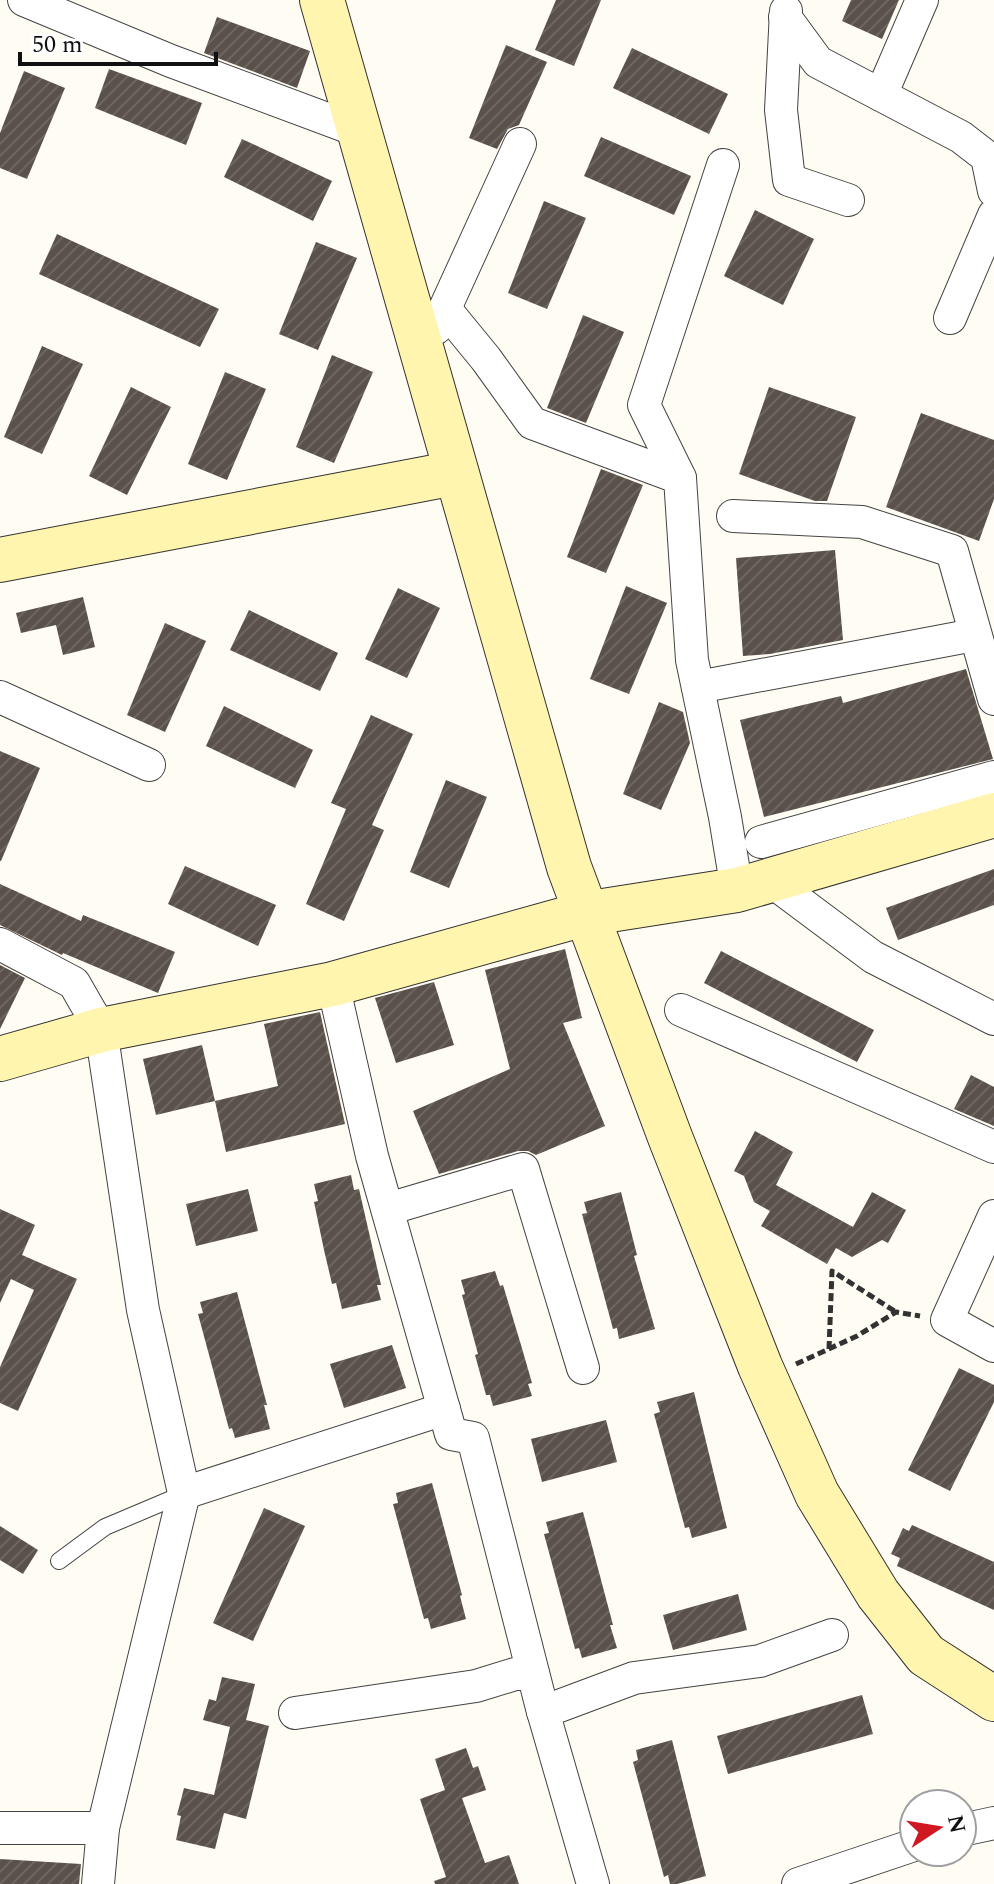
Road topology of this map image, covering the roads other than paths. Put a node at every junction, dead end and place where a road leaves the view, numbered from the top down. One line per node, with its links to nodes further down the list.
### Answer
1 (11, 0): 5 (street)
2 (24, 0): 8 (street)
3 (322, 0): 8 (street)
4 (922, 0): 7 (street)
5 (0, 7)
6 (787, 8): 7 (street); 12 (street)
7 (881, 95): 11 (street)
8 (359, 131): 16 (street)
9 (520, 144): 14 (street)
10 (723, 165): 18 (street)
11 (994, 191)
12 (848, 200)
13 (994, 215): 15 (street)
14 (445, 309): 16 (street); 18 (street)
15 (950, 318)
16 (423, 357): 17 (street)
17 (455, 473): 20 (street); 29 (street)
18 (680, 478): 22 (street)
19 (733, 516): 21 (street)
20 (4, 549)
21 (974, 635): 22 (street); 24 (street)
22 (698, 687): 28 (street)
23 (0, 698): 25 (street)
24 (994, 699)
25 (149, 765)
26 (994, 777): 28 (street)
27 (994, 815): 28 (street)
28 (756, 871): 29 (street); 33 (street)
29 (584, 914): 31 (street); 46 (street)
30 (0, 944): 34 (street)
31 (333, 984): 34 (street); 37 (street)
32 (681, 1010): 36 (street)
33 (994, 1019)
34 (101, 1030): 35 (street); 42 (street)
35 (0, 1059)
36 (994, 1147)
37 (388, 1209): 40 (street); 41 (street)
38 (994, 1216): 39 (street)
39 (994, 1346)
40 (583, 1368)
41 (444, 1409): 42 (street); 45 (street)
42 (184, 1493): 43 (lane); 50 (street)
43 (59, 1561)
44 (832, 1635): 47 (street)
45 (533, 1674): 47 (street); 48 (street)
46 (994, 1699)
47 (543, 1712): 53 (street)
48 (295, 1713)
49 (0, 1828): 50 (street)
50 (103, 1828): 52 (street)
51 (898, 1850): 54 (street)
52 (98, 1884)
53 (593, 1884)
54 (800, 1884)

